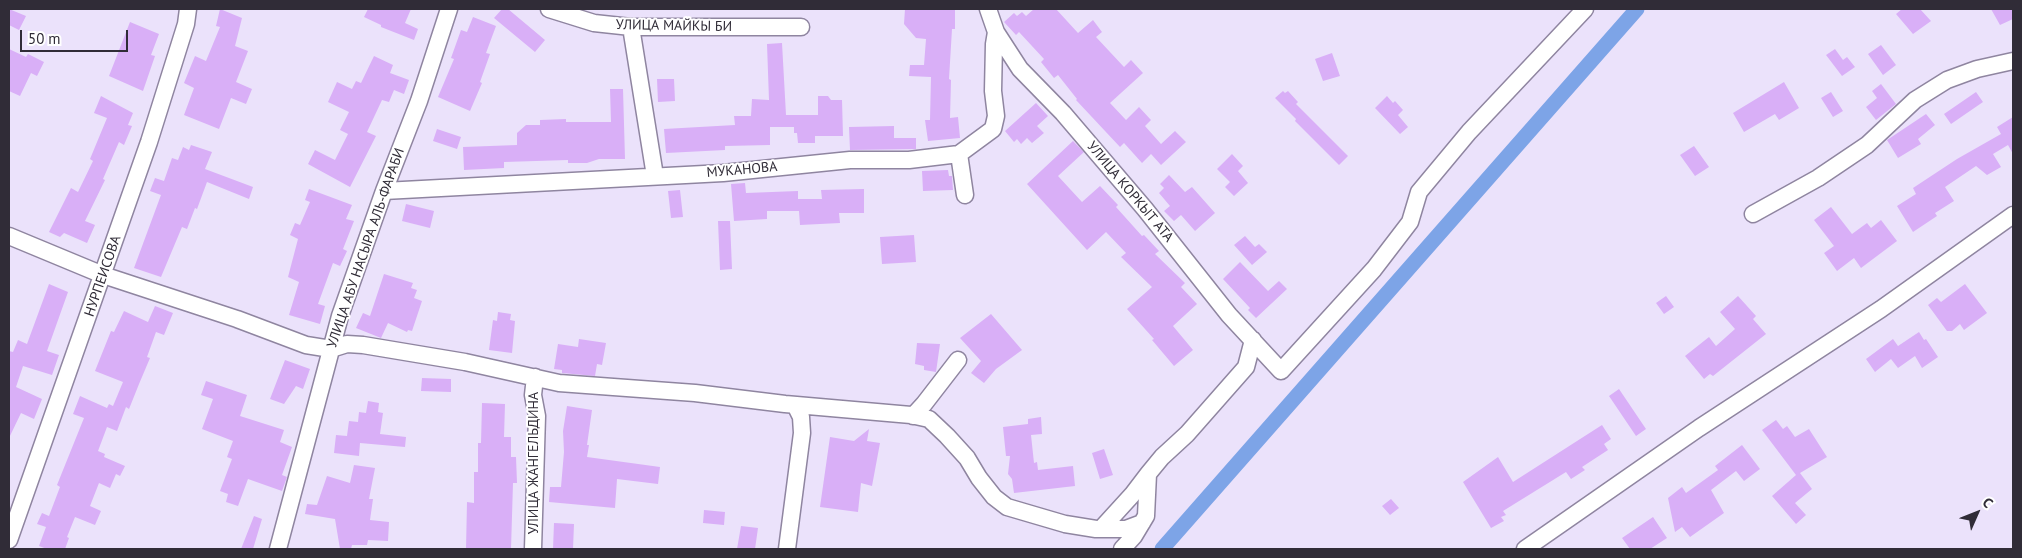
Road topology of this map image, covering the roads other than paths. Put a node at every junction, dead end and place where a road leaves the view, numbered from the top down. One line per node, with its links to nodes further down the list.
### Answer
1 (188, 9): 17 (street, НУРПЕИСОВА)
2 (449, 9): 12 (street, УЛИЦА АБУ НАСЫРА АЛЬ-ФАРАБИ)
3 (549, 9): 6 (street, УЛИЦА МАЙКЫ БИ)
4 (988, 9): 8 (street, УЛИЦА КОРКЫТ АТА)
5 (1585, 9): 18 (street, УЛИЦА КОРКЫТ АТА)
6 (631, 27): 7 (street, УЛИЦА МАЙКЫ БИ); 11 (street)
7 (802, 27)
8 (996, 32): 10 (street, МУКАНОВА); 18 (street, УЛИЦА КОРКЫТ АТА)
9 (2013, 61): 14 (street)
10 (959, 154): 11 (street, МУКАНОВА); 13 (street)
11 (655, 176): 12 (street, МУКАНОВА)
12 (384, 191): 19 (street, УЛИЦА АБУ НАСЫРА АЛЬ-ФАРАБИ)
13 (965, 195)
14 (1753, 214)
15 (2013, 215): 32 (street)
16 (9, 236): 17 (street)
17 (103, 275): 19 (street); 27 (street, НУРПЕИСОВА)
18 (1253, 340): 24 (street)
19 (330, 349): 21 (street); 28 (street, УЛИЦА АБУ НАСЫРА АЛЬ-ФАРАБИ)
20 (958, 360): 23 (street)
21 (534, 377): 22 (street); 29 (street, УЛИЦА ЖАНГЕЛЬДИНА)
22 (795, 405): 23 (street); 30 (street)
23 (913, 416): 26 (street)
24 (1148, 474): 25 (street); 26 (street)
25 (1142, 523): 26 (street); 31 (street)
26 (1100, 529)
27 (9, 540)
28 (278, 549)
29 (533, 549)
30 (787, 549)
31 (1122, 549)
32 (1525, 549)

